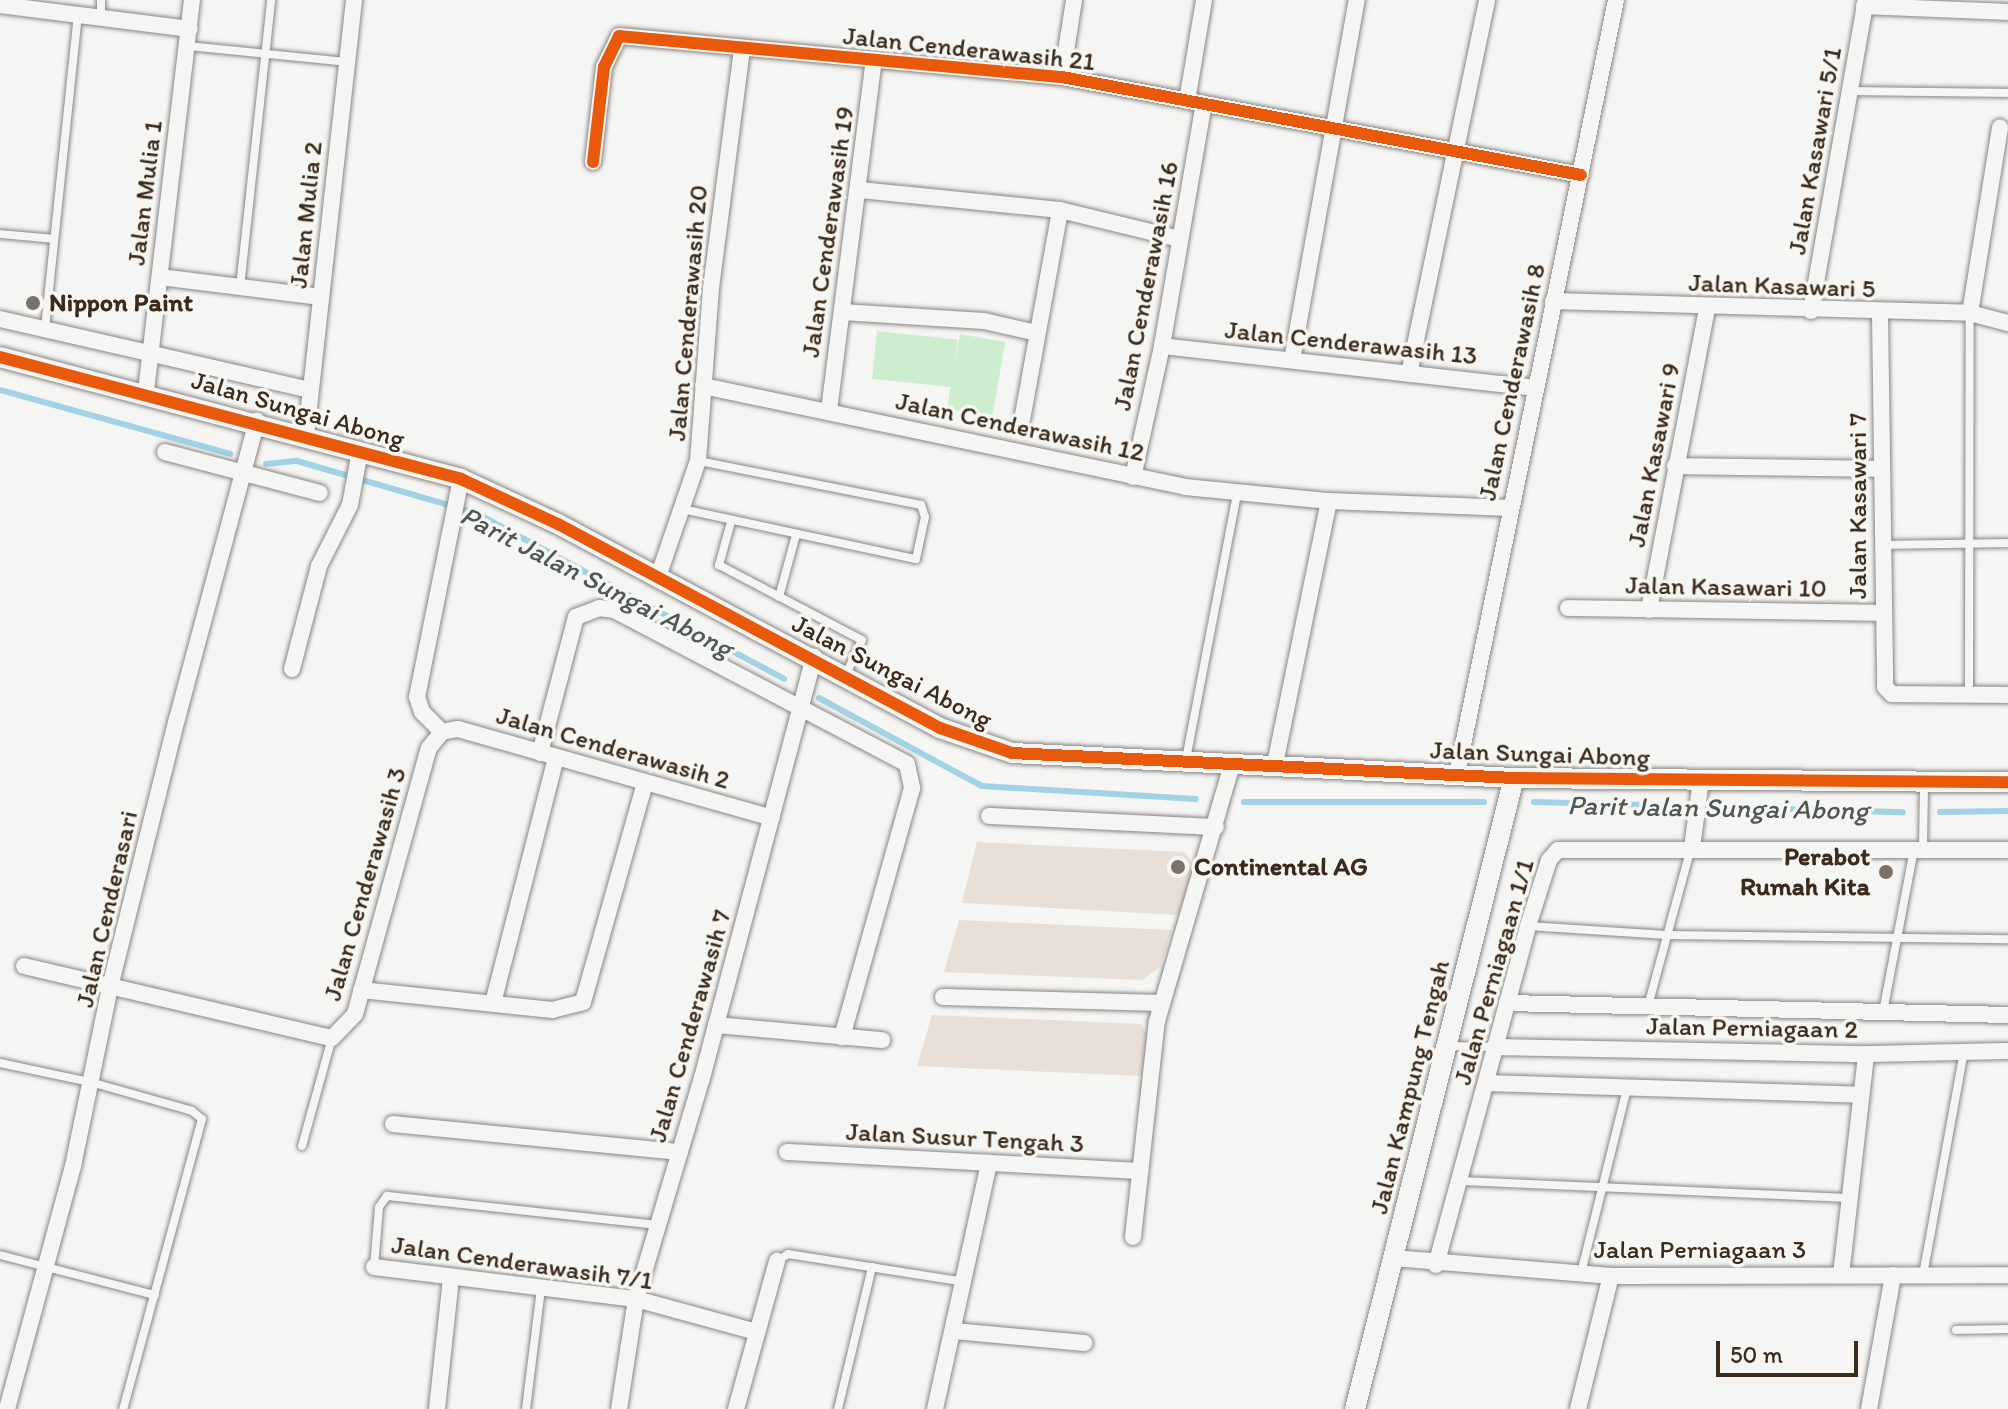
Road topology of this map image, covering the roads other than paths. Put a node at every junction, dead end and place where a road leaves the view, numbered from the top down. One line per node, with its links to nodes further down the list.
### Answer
1 (101, 0): 15 (lane)
2 (192, 0): 16 (street, Jalan Mulia 1)
3 (271, 0): 18 (lane)
4 (354, 0): 20 (street, Jalan Mulia 2)
5 (1074, 0): 21 (street)
6 (1204, 0): 24 (street, Jalan Cenderawasih 16)
7 (1357, 0): 26 (street)
8 (1487, 0): 27 (street)
9 (1612, 1): 29 (street, Jalan Cenderawasih 8)
10 (1865, 3): 12 (street); 22 (street, Jalan Kasawari 5/1)
11 (0, 5): 14 (street)
12 (1951, 5): 13 (street)
13 (2008, 12)
14 (78, 16): 15 (street); 33 (lane)
15 (101, 19): 16 (street)
16 (188, 37): 18 (lane); 35 (street, Jalan Mulia 1)
17 (742, 48): 19 (street, Jalan Cenderawasih 21); 28 (street, Jalan Cenderawasih 21); 53 (street, Jalan Cenderawasih 20)
18 (265, 54): 20 (lane); 36 (lane)
19 (874, 60): 21 (street, Jalan Cenderawasih 21); 30 (street, Jalan Cenderawasih 19)
20 (347, 62): 37 (street, Jalan Mulia 2)
21 (1062, 77): 24 (street, Jalan Cenderawasih 21)
22 (1851, 91): 23 (lane); 40 (street, Jalan Kasawari 5/1)
23 (2008, 93)
24 (1196, 102): 26 (street, Jalan Cenderawasih 21); 34 (street, Jalan Cenderawasih 16)
25 (2000, 127): 42 (street)
26 (1335, 128): 27 (street, Jalan Cenderawasih 21); 51 (street)
27 (1457, 151): 29 (street, Jalan Cenderawasih 21); 52 (street)
28 (593, 162)
29 (1581, 175): 38 (street, Jalan Cenderawasih 8)
30 (860, 190): 31 (street); 41 (street, Jalan Cenderawasih 19)
31 (1060, 210): 34 (street); 47 (street)
32 (0, 234): 33 (lane)
33 (54, 239): 46 (lane)
34 (1180, 239): 48 (street, Jalan Cenderawasih 16)
35 (160, 277): 36 (street); 49 (street, Jalan Mulia 1)
36 (240, 287): 37 (street)
37 (321, 297): 55 (street, Jalan Mulia 2)
38 (1553, 301): 39 (street, Jalan Kasawari 5); 54 (street, Jalan Cenderawasih 8)
39 (1707, 309): 40 (street, Jalan Kasawari 5); 64 (street, Jalan Kasawari 9)
40 (1811, 311): 43 (street, Jalan Kasawari 5)
41 (842, 312): 47 (street); 57 (street, Jalan Cenderawasih 19)
42 (1970, 313): 43 (street, Jalan Kasawari 5); 45 (street, Jalan Kasawari 5); 78 (lane)
43 (1880, 314): 65 (street, Jalan Kasawari 7)
44 (0, 319): 46 (street)
45 (2008, 323)
46 (45, 328): 49 (street)
47 (1037, 333): 58 (street)
48 (1162, 346): 51 (street, Jalan Cenderawasih 13); 67 (street, Jalan Cenderawasih 16)
49 (151, 353): 55 (street); 56 (street, Jalan Mulia 1)
50 (0, 357): 56 (street, Jalan Sungai Abong)
51 (1292, 360): 52 (street, Jalan Cenderawasih 13)
52 (1409, 374): 54 (street, Jalan Cenderawasih 13)
53 (703, 386): 57 (street, Jalan Cenderawasih 12); 63 (street, Jalan Cenderawasih 20)
54 (1535, 388): 72 (street, Jalan Cenderawasih 8)
55 (310, 390): 60 (street, Jalan Mulia 2)
56 (146, 391): 59 (street, Jalan Sungai Abong)
57 (829, 410): 67 (street, Jalan Cenderawasih 12)
58 (1022, 420)
59 (257, 421): 60 (street, Jalan Sungai Abong); 66 (street, Jalan Cenderasari)
60 (306, 435): 61 (street, Jalan Sungai Abong)
61 (360, 451): 68 (street, Jalan Sungai Abong); 85 (street)
62 (165, 452): 66 (street)
63 (698, 461): 73 (street, Jalan Cenderawasih 20); 75 (lane)
64 (1675, 466): 65 (street); 82 (street, Jalan Kasawari 9)
65 (1882, 469): 77 (street, Jalan Kasawari 7)
66 (244, 473): 69 (street); 112 (street, Jalan Cenderasari)
67 (1133, 477): 70 (street, Jalan Cenderawasih 12)
68 (461, 479): 79 (street, Jalan Sungai Abong); 90 (street)
69 (320, 493)
70 (1237, 493): 71 (street, Jalan Cenderawasih 12); 92 (lane)
71 (1329, 501): 72 (street, Jalan Cenderawasih 12); 94 (street)
72 (1511, 508): 95 (street, Jalan Cenderawasih 8)
73 (682, 509): 74 (lane); 79 (street, Jalan Cenderawasih 20)
74 (731, 522): 75 (lane); 80 (lane)
75 (796, 535): 80 (lane)
76 (2008, 543): 78 (lane)
77 (1882, 545): 78 (lane); 83 (street, Jalan Kasawari 7)
78 (1969, 545): 88 (lane)
79 (658, 577): 84 (street, Jalan Sungai Abong)
80 (779, 597): 86 (lane)
81 (1568, 608): 82 (street, Jalan Kasawari 10)
82 (1649, 610): 83 (street, Jalan Kasawari 10)
83 (1883, 613): 88 (street, Jalan Kasawari 7)
84 (814, 657): 86 (street, Jalan Sungai Abong); 89 (street, Jalan Cenderawasih 7)
85 (292, 669)
86 (846, 674): 92 (street, Jalan Sungai Abong)
87 (2008, 695): 88 (street)
88 (1969, 696)
89 (801, 708): 91 (street); 102 (street, Jalan Cenderawasih 7); 122 (street)
90 (442, 732): 91 (street, Jalan Cenderawasih 2); 113 (street, Jalan Cenderawasih 3)
91 (548, 755): 100 (street, Jalan Cenderawasih 2); 115 (street)
92 (1185, 764): 93 (street, Jalan Sungai Abong)
93 (1232, 764): 94 (street, Jalan Sungai Abong); 103 (street)
94 (1275, 764): 95 (street, Jalan Sungai Abong)
95 (1457, 774): 96 (street, Jalan Sungai Abong)
96 (1514, 778): 97 (street, Jalan Sungai Abong); 125 (street, Jalan Kampung Tengah)
97 (1701, 780): 98 (street, Jalan Sungai Abong); 104 (street)
98 (1924, 782): 99 (street, Jalan Sungai Abong); 105 (lane)
99 (2008, 782)
100 (645, 783): 102 (street, Jalan Cenderawasih 2); 115 (street)
101 (989, 816): 103 (street)
102 (772, 818): 121 (street, Jalan Cenderawasih 7)
103 (1216, 827): 116 (street)
104 (1692, 848): 105 (street, Jalan Perniagaan 1/1); 107 (street, Jalan Perniagaan 1/1); 108 (lane)
105 (1918, 849): 106 (street, Jalan Perniagaan 1/1); 109 (lane)
106 (2008, 850)
107 (1528, 926): 108 (lane); 117 (street, Jalan Perniagaan 1/1)
108 (1667, 935): 109 (lane); 118 (lane)
109 (1896, 938): 110 (lane); 119 (lane)
110 (2008, 939)
111 (24, 966): 112 (street)
112 (110, 987): 123 (street); 131 (street, Jalan Cenderasari)
113 (361, 990): 115 (street); 123 (street, Jalan Cenderawasih 3)
114 (943, 997): 116 (street)
115 (493, 1003)
116 (1162, 1003): 140 (street)
117 (1507, 1003): 118 (street); 126 (street, Jalan Perniagaan 1/1)
118 (1648, 1006): 119 (street)
119 (1883, 1012): 120 (street)
120 (2008, 1015)
121 (716, 1025): 122 (street); 137 (street, Jalan Cenderawasih 7)
122 (842, 1037): 124 (street)
123 (328, 1039): 136 (lane)
124 (882, 1040)
125 (1448, 1046): 126 (lane); 147 (street, Jalan Kampung Tengah)
126 (1494, 1047): 129 (street, Jalan Perniagaan 2); 132 (street, Jalan Perniagaan 1/1)
127 (2008, 1051): 128 (street, Jalan Perniagaan 2)
128 (1964, 1052): 129 (street, Jalan Perniagaan 2); 156 (lane)
129 (1866, 1054): 134 (street)
130 (0, 1063): 131 (lane)
131 (94, 1083): 150 (street, Jalan Cenderasari); 162 (lane)
132 (1486, 1083): 133 (street); 141 (street, Jalan Perniagaan 1/1)
133 (1627, 1088): 134 (street); 142 (lane)
134 (1861, 1095): 143 (street)
135 (393, 1124): 137 (street)
136 (302, 1146)
137 (680, 1152): 144 (street, Jalan Cenderawasih 7)
138 (787, 1152): 139 (street, Jalan Susur Tengah 3)
139 (989, 1163): 140 (street, Jalan Susur Tengah 3); 160 (street)
140 (1140, 1171): 145 (street)
141 (1459, 1181): 142 (lane); 149 (street, Jalan Perniagaan 1/1)
142 (1602, 1185): 143 (lane); 153 (lane)
143 (1850, 1198): 154 (street)
144 (658, 1225): 151 (lane); 163 (street, Jalan Cenderawasih 7)
145 (1133, 1237)
146 (0, 1255): 150 (lane)
147 (1393, 1258): 149 (street, Jalan Perniagaan 3); 177 (street, Jalan Kampung Tengah)
148 (777, 1261): 152 (lane); 167 (street)
149 (1436, 1265): 153 (street, Jalan Perniagaan 3)
150 (46, 1266): 162 (lane); 169 (street, Jalan Cenderasari)
151 (374, 1267): 159 (street, Jalan Cenderawasih 7/1)
152 (872, 1267): 160 (lane); 175 (lane)
153 (1580, 1273): 158 (street, Jalan Perniagaan 3)
154 (1841, 1275): 155 (street, Jalan Perniagaan 3); 158 (street, Jalan Perniagaan 3)
155 (1893, 1275): 156 (street, Jalan Perniagaan 3); 179 (street)
156 (1923, 1275): 157 (street, Jalan Perniagaan 3)
157 (2008, 1275)
158 (1611, 1276): 178 (street)
159 (451, 1277): 161 (street, Jalan Cenderawasih 7/1); 171 (street)
160 (966, 1282): 166 (street)
161 (541, 1287): 163 (street, Jalan Cenderawasih 7/1); 172 (lane)
162 (155, 1295): 170 (lane)
163 (636, 1299): 167 (street, Jalan Cenderawasih 7/1); 173 (street, Jalan Cenderawasih 7)
164 (2008, 1329): 165 (lane)
165 (1956, 1330)
166 (954, 1331): 168 (street); 176 (street)
167 (757, 1332): 174 (street)
168 (1084, 1343)
169 (7, 1409)
170 (123, 1409)
171 (437, 1409)
172 (526, 1409)
173 (619, 1409)
174 (736, 1409)
175 (838, 1409)
176 (935, 1409)
177 (1355, 1409)
178 (1578, 1409)
179 (1869, 1409)

